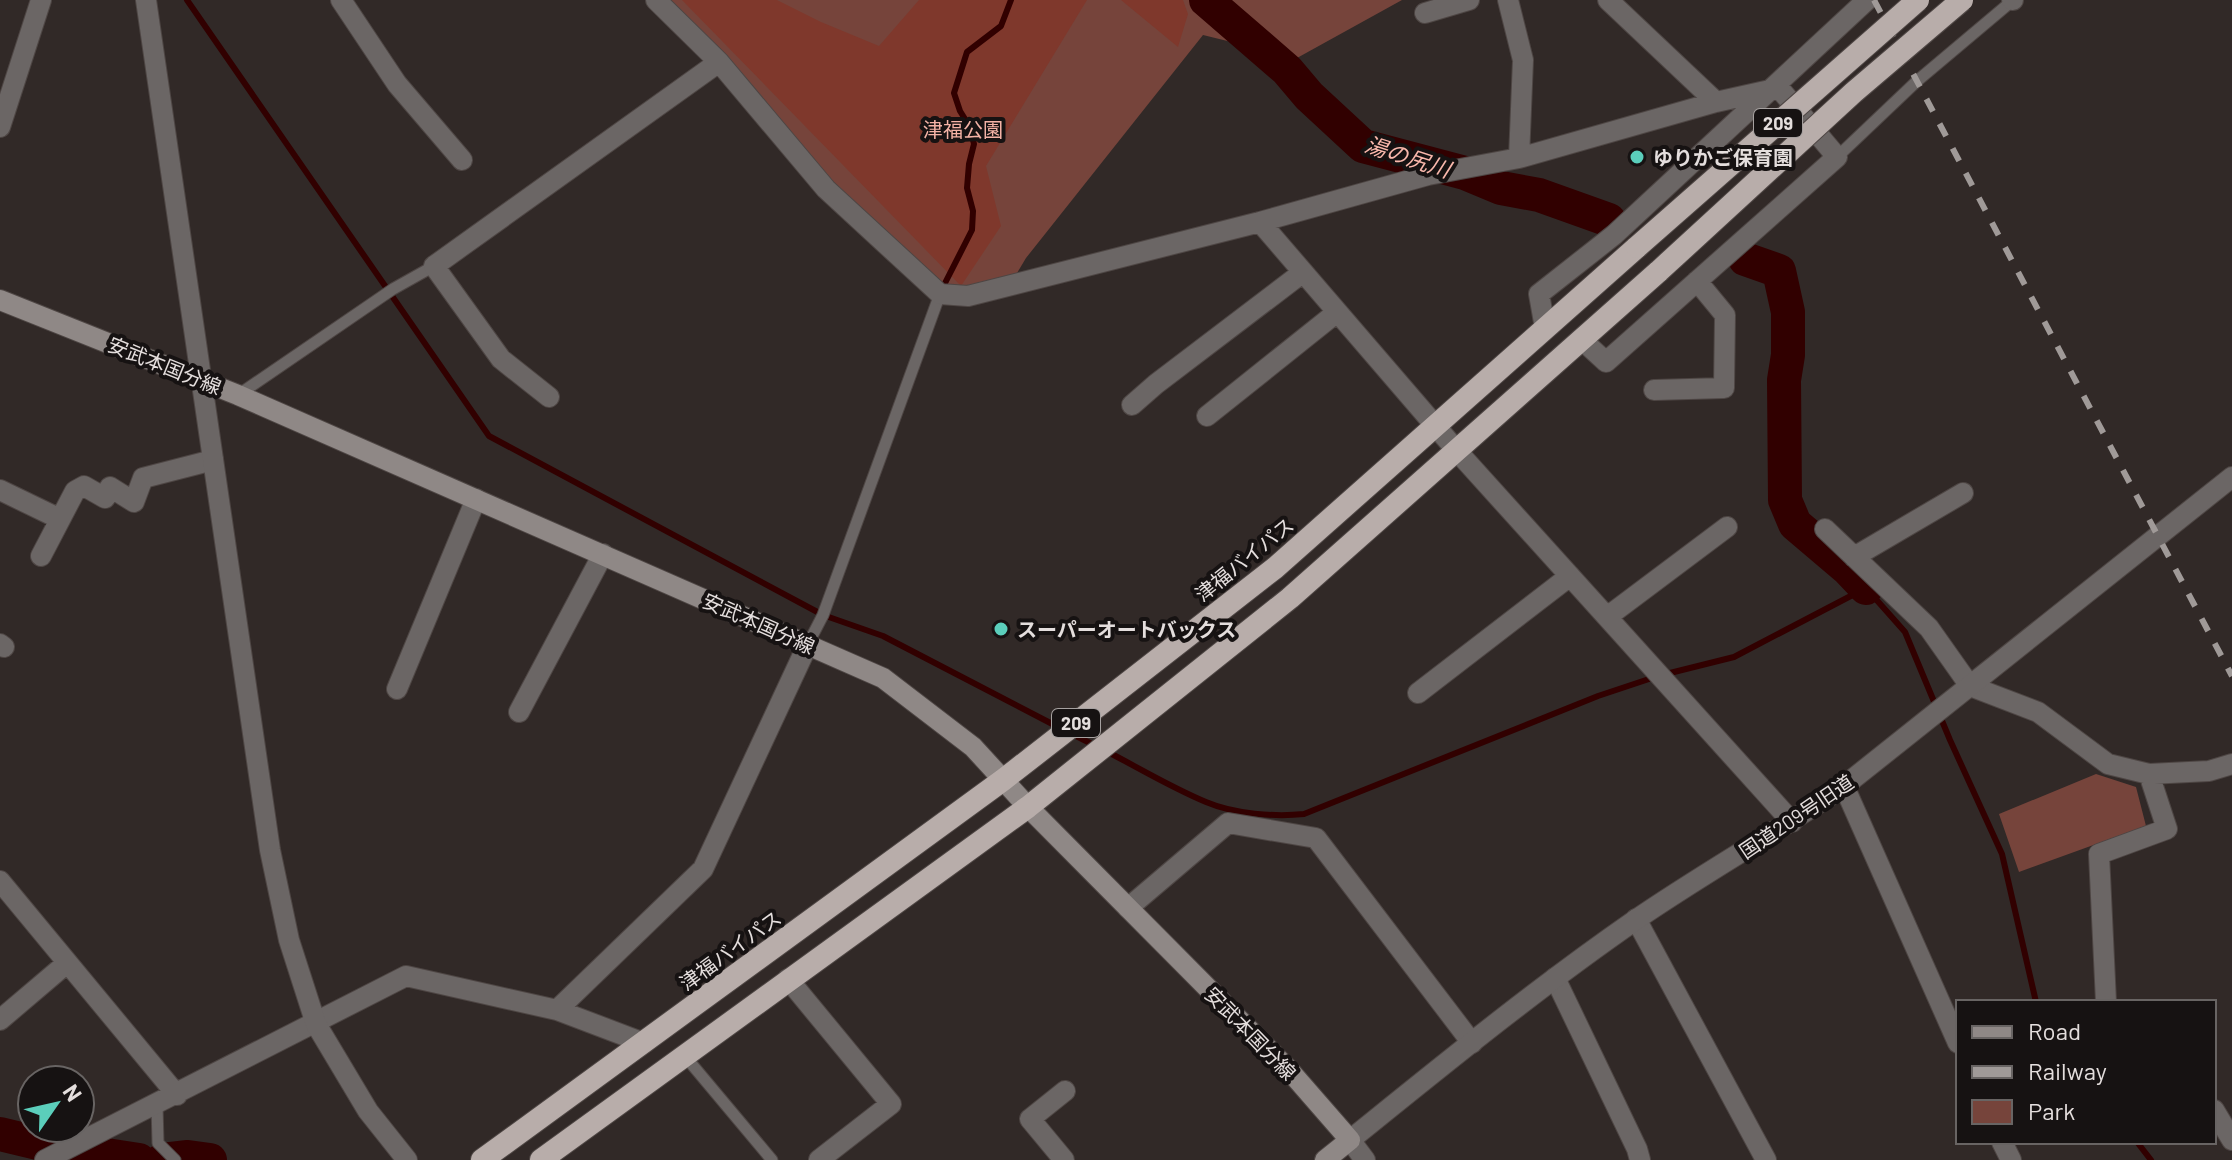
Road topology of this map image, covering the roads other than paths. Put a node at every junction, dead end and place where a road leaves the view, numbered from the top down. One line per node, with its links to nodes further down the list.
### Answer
1 (41, 0): 16 (street)
2 (146, 0): 29 (street)
3 (341, 0): 19 (street)
4 (656, 0): 13 (street)
5 (1469, 0): 12 (street)
6 (1508, 0): 18 (street)
7 (1608, 0): 15 (street)
8 (1867, 0): 14 (street)
9 (1918, 0): 27 (highway, 津福バイパス / 209, bridge)
10 (1962, 0): 28 (highway, 209, bridge)
11 (2012, 0): 17 (lane)
12 (1425, 13)
13 (719, 62): 21 (street); 24 (street)
14 (1773, 88): 15 (street); 17 (street); 27 (street)
15 (1716, 102): 18 (street)
16 (0, 127)
17 (1837, 157): 23 (street)
18 (1519, 158): 20 (street)
19 (462, 160)
20 (1260, 222): 22 (street); 24 (street)
21 (434, 266): 31 (lane); 32 (street)
22 (1302, 273): 26 (street); 33 (street)
23 (1697, 281): 28 (street); 30 (street)
24 (940, 294): 50 (lane)
25 (0, 300): 29 (main road, 安武本国分線)
26 (1336, 313): 34 (street); 35 (street)
27 (1545, 328): 35 (highway, 津福バイパス / 209)
28 (1581, 339): 36 (highway, 209)
29 (201, 379): 31 (main road, 安武本国分線); 37 (street)
30 (1654, 390)
31 (238, 395): 41 (main road, 安武本国分線)
32 (549, 397)
33 (1132, 405)
34 (1207, 416)
35 (1434, 425): 36 (street); 57 (highway, 津福バイパス / 209)
36 (1457, 451): 48 (street); 59 (highway, 209)
37 (213, 460): 42 (street); 70 (street)
38 (2232, 477): 51 (street, 国道209号旧道)
39 (0, 490): 42 (street)
40 (1963, 493): 47 (street)
41 (476, 499): 45 (main road, 安武本国分線); 52 (street)
42 (60, 519): 46 (street)
43 (1727, 527): 49 (street)
44 (1825, 529): 47 (street)
45 (603, 554): 50 (main road, 安武本国分線); 54 (street)
46 (41, 556)
47 (1854, 557): 51 (street)
48 (1570, 576): 49 (street); 53 (street)
49 (1607, 617): 60 (street)
50 (808, 644): 57 (main road, 安武本国分線); 68 (street)
51 (1970, 686): 56 (street); 58 (street, 国道209号旧道)
52 (397, 689)
53 (1418, 693)
54 (519, 712)
55 (2232, 764): 56 (street)
56 (2149, 774): 67 (street)
57 (1003, 780): 59 (main road, 安武本国分線); 72 (highway, 津福バイパス / 209)
58 (1844, 786): 60 (street, 国道209号旧道); 71 (street)
59 (1028, 807): 62 (main road, 安武本国分線); 66 (highway, 209)
60 (1792, 822): 63 (street, 国道209号旧道)
61 (0, 881): 64 (street)
62 (1128, 908): 73 (street); 79 (main road, 安武本国分線)
63 (1636, 919): 65 (street, 国道209号旧道); 92 (street)
64 (67, 963): 69 (street); 76 (street)
65 (1555, 978): 73 (street, 国道209号旧道); 91 (street)
66 (788, 979): 74 (highway, 209); 87 (street)
67 (2106, 1000)
68 (557, 1010): 70 (street); 72 (street)
69 (0, 1020)
70 (316, 1024): 76 (street); 83 (street)
71 (1956, 1038)
72 (644, 1043): 84 (highway, 津福バイパス / 209)
73 (1472, 1043): 79 (street, 国道209号旧道)
74 (684, 1055): 85 (highway, 209); 86 (lane)
75 (1065, 1091): 88 (street)
76 (177, 1095): 77 (street)
77 (157, 1105): 81 (street); 82 (lane)
78 (2216, 1113): 80 (street)
79 (1350, 1140): 89 (main road); 90 (street)
80 (2232, 1140)
81 (45, 1160)
82 (175, 1160)
83 (407, 1160)
84 (482, 1160)
85 (541, 1160)
86 (772, 1160)
87 (819, 1160)
88 (1064, 1160)
89 (1325, 1160)
90 (1365, 1160)
91 (1640, 1160)
92 (1766, 1160)

